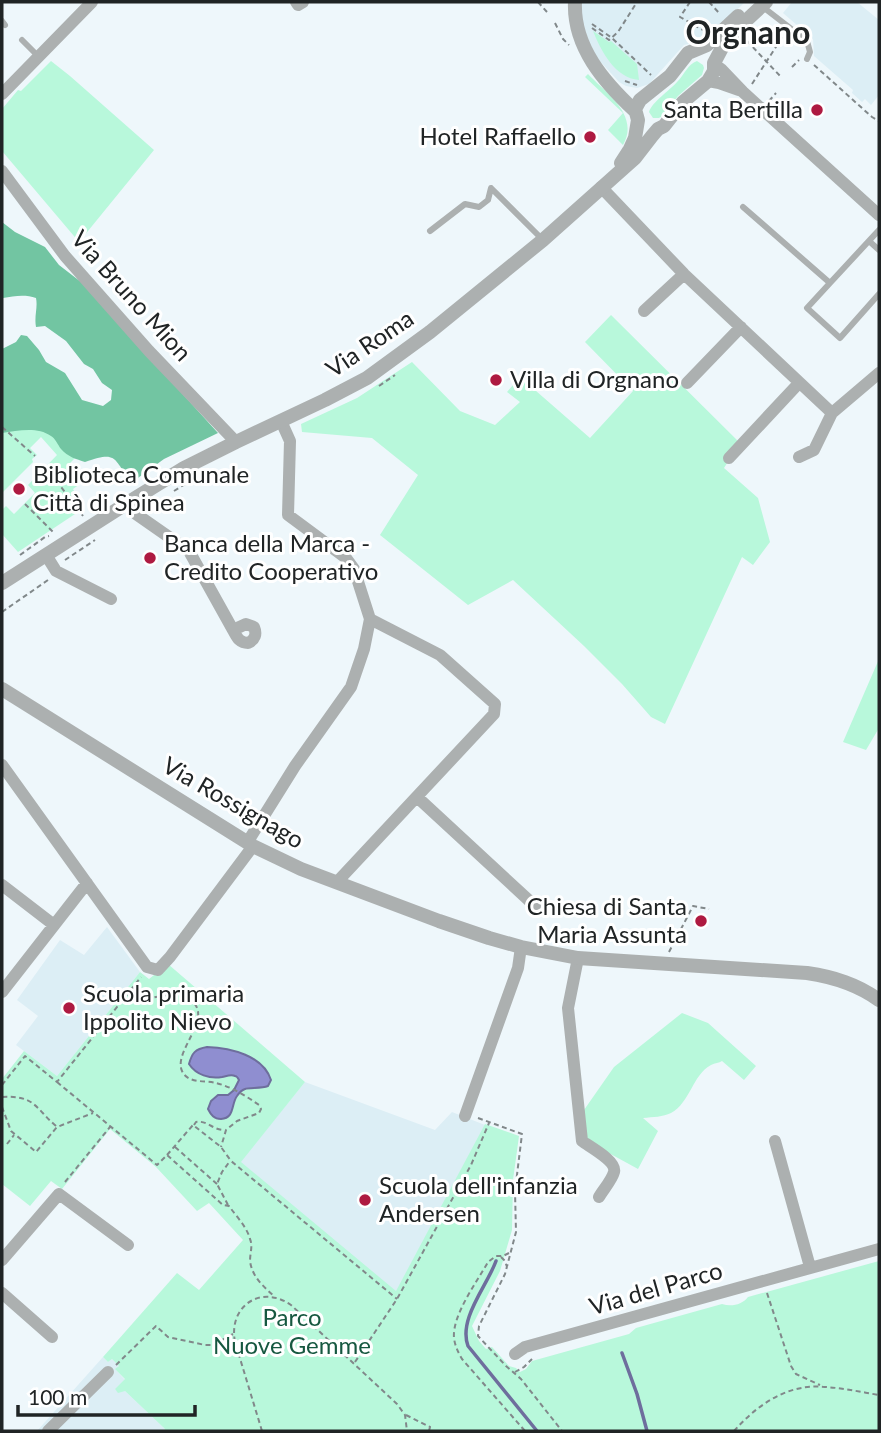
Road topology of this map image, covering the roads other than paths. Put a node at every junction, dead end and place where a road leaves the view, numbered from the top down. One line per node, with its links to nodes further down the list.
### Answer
1 (92, 2): 8 (street)
2 (296, 2): 3 (street)
3 (303, 2)
4 (575, 2): 11 (street)
5 (760, 3): 7 (street, Via Roma); 9 (lane); 10 (street, Via Roma)
6 (22, 40): 8 (lane)
7 (697, 50): 10 (street); 14 (street, Via Roma)
8 (39, 57): 15 (street)
9 (807, 59)
10 (714, 64): 12 (street, Via Roma); 13 (street)
11 (607, 80): 14 (street); 16 (street)
12 (708, 81): 13 (street); 17 (street, Via Roma)
13 (746, 90): 21 (street)
14 (652, 92): 16 (street, Via Roma)
15 (2, 94)
16 (636, 116): 17 (street); 19 (street, Via Roma)
17 (658, 129): 19 (street, Via Roma)
18 (2, 171): 37 (street, Via Bruno Mion)
19 (604, 184): 24 (street, Via Roma); 27 (street)
20 (743, 207): 28 (lane)
21 (879, 215)
22 (879, 230): 25 (lane)
23 (430, 231): 24 (lane)
24 (543, 240): 36 (street, Via Roma)
25 (869, 241): 26 (lane); 28 (lane)
26 (879, 250)
27 (684, 274): 30 (street); 31 (street)
28 (830, 284): 29 (lane)
29 (879, 294)
30 (644, 311)
31 (741, 327): 33 (street); 34 (street)
32 (879, 373): 35 (street)
33 (687, 383)
34 (799, 383): 35 (street); 39 (street)
35 (832, 413): 38 (street)
36 (281, 421): 37 (street, Via Roma); 44 (street)
37 (236, 442): 40 (street, Via Roma)
38 (799, 457)
39 (729, 458)
40 (129, 502): 41 (street, Via Roma); 45 (street)
41 (46, 555): 42 (street, Via Roma); 43 (street)
42 (2, 583)
43 (111, 599)
44 (370, 619): 48 (street); 49 (street)
45 (233, 630)
46 (2, 689): 49 (street, Via Rossignago)
47 (2, 765): 50 (street)
48 (417, 797): 51 (street); 53 (street)
49 (250, 845): 50 (street); 51 (street, Via Rossignago)
50 (87, 883): 54 (street)
51 (337, 883): 55 (street, Via Rossignago)
52 (2, 885): 54 (street)
53 (535, 906)
54 (54, 925): 57 (street)
55 (521, 947): 56 (street, Via Rossignago); 59 (street)
56 (578, 958): 58 (street, Via Rossignago); 61 (street)
57 (3, 989)
58 (878, 997)
59 (465, 1114)
60 (775, 1141): 65 (street)
61 (599, 1197)
62 (128, 1245): 64 (street)
63 (879, 1249): 65 (street, Via del Parco)
64 (2, 1260)
65 (810, 1267): 68 (street, Via del Parco)
66 (2, 1293): 67 (street)
67 (52, 1337)
68 (515, 1354)
69 (108, 1372): 70 (street)
70 (48, 1431)

